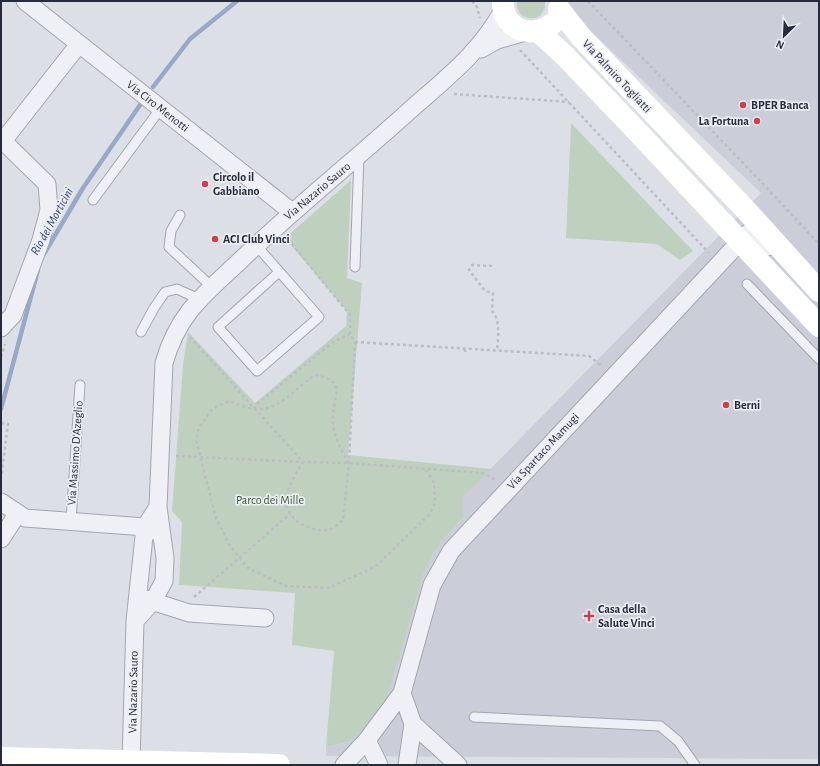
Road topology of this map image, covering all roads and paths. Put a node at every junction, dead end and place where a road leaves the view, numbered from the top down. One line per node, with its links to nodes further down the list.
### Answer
1 (25, 1): 8 (street, Via Ciro Menotti)
2 (472, 1): 6 (path)
3 (588, 1): 21 (path)
4 (560, 5): 7 (main road, Via Palmiro Togliatti); 14 (main road, Via Palmiro Togliatti)
5 (503, 6): 7 (main road, Via Palmiro Togliatti); 9 (street, Via Nazario Sauro)
6 (481, 25)
7 (527, 37): 9 (street, Via Nazario Sauro); 11 (path); 13 (main road, Via Palmiro Togliatti)
8 (79, 44): 12 (street, Via Ciro Menotti); 35 (street)
9 (475, 52): 10 (street, Via Nazario Sauro)
10 (430, 92): 11 (path); 15 (street, Via Nazario Sauro)
11 (569, 102): 23 (path)
12 (161, 108): 16 (lane); 17 (street, Via Ciro Menotti)
13 (634, 128): 14 (street, Via Palmiro Togliatti); 20 (main road, Via Palmiro Togliatti)
14 (677, 140): 25 (main road, Via Palmiro Togliatti)
15 (359, 156): 17 (street, Via Nazario Sauro); 26 (lane)
16 (93, 200)
17 (292, 212): 19 (street, Via Nazario Sauro)
18 (180, 215): 29 (lane)
19 (277, 226): 22 (street, Via Nazario Sauro); 34 (path)
20 (740, 242): 23 (street, Via Spartaco Mamugi); 25 (street, Via Palmiro Togliatti); 32 (main road, Via Palmiro Togliatti)
21 (819, 244)
22 (256, 245): 27 (lane); 29 (street, Via Nazario Sauro)
23 (719, 264): 47 (street, Via Spartaco Mamugi)
24 (492, 266): 42 (path)
25 (796, 266): 30 (main road, Via Palmiro Togliatti)
26 (354, 267)
27 (279, 272): 27 (lane)
28 (747, 284): 46 (lane)
29 (212, 287): 31 (street, Via Nazario Sauro)
30 (819, 291)
31 (199, 299): 33 (lane); 51 (street, Via Nazario Sauro)
32 (819, 326)
33 (141, 332)
34 (350, 334): 37 (path); 49 (path)
35 (3, 335): 45 (path)
36 (187, 335): 49 (path)
37 (355, 342): 38 (path); 54 (path)
38 (425, 346): 39 (path); 41 (path)
39 (439, 347): 40 (path); 43 (path)
40 (465, 349): 42 (path); 44 (path)
41 (424, 351)
42 (497, 351): 47 (path)
43 (439, 352)
44 (465, 353)
45 (1, 357)
46 (819, 359)
47 (614, 376): 57 (street, Via Spartaco Mamugi)
48 (80, 385): 62 (lane, Via Massimo D'Azeglio)
49 (254, 409): 52 (path); 53 (path); 54 (path)
50 (1, 423): 56 (path)
51 (160, 455): 52 (path); 59 (street, Via Nazario Sauro)
52 (200, 457): 53 (path); 66 (path)
53 (303, 462): 54 (path); 61 (path)
54 (349, 463): 55 (path); 61 (path)
55 (426, 469): 57 (path); 66 (path)
56 (1, 478)
57 (509, 488): 70 (street, Via Spartaco Mamugi)
58 (1, 502): 60 (street, Via Massimo D'Azeglio)
59 (158, 507): 63 (street, Via Nazario Sauro); 64 (street, Via Nazario Sauro)
60 (18, 513): 62 (street, Via Massimo D'Azeglio); 65 (street)
61 (290, 514): 66 (path)
62 (71, 522): 63 (street, Via Massimo D'Azeglio)
63 (145, 527): 64 (street, Via Massimo D'Azeglio); 67 (street, Via Nazario Sauro)
64 (162, 533): 67 (street, Via Nazario Sauro)
65 (1, 539)
66 (240, 558): 68 (path)
67 (145, 599): 68 (street); 75 (street, Via Nazario Sauro)
68 (189, 613): 69 (street)
69 (265, 618)
70 (402, 693): 72 (street); 73 (street)
71 (474, 717): 81 (lane)
72 (413, 724): 79 (street); 80 (street)
73 (367, 740): 77 (street); 78 (street)
74 (1, 758): 75 (main road)
75 (131, 762): 76 (main road)
76 (279, 765)
77 (344, 765)
78 (379, 765)
79 (407, 765)
80 (458, 765)
81 (695, 765)

